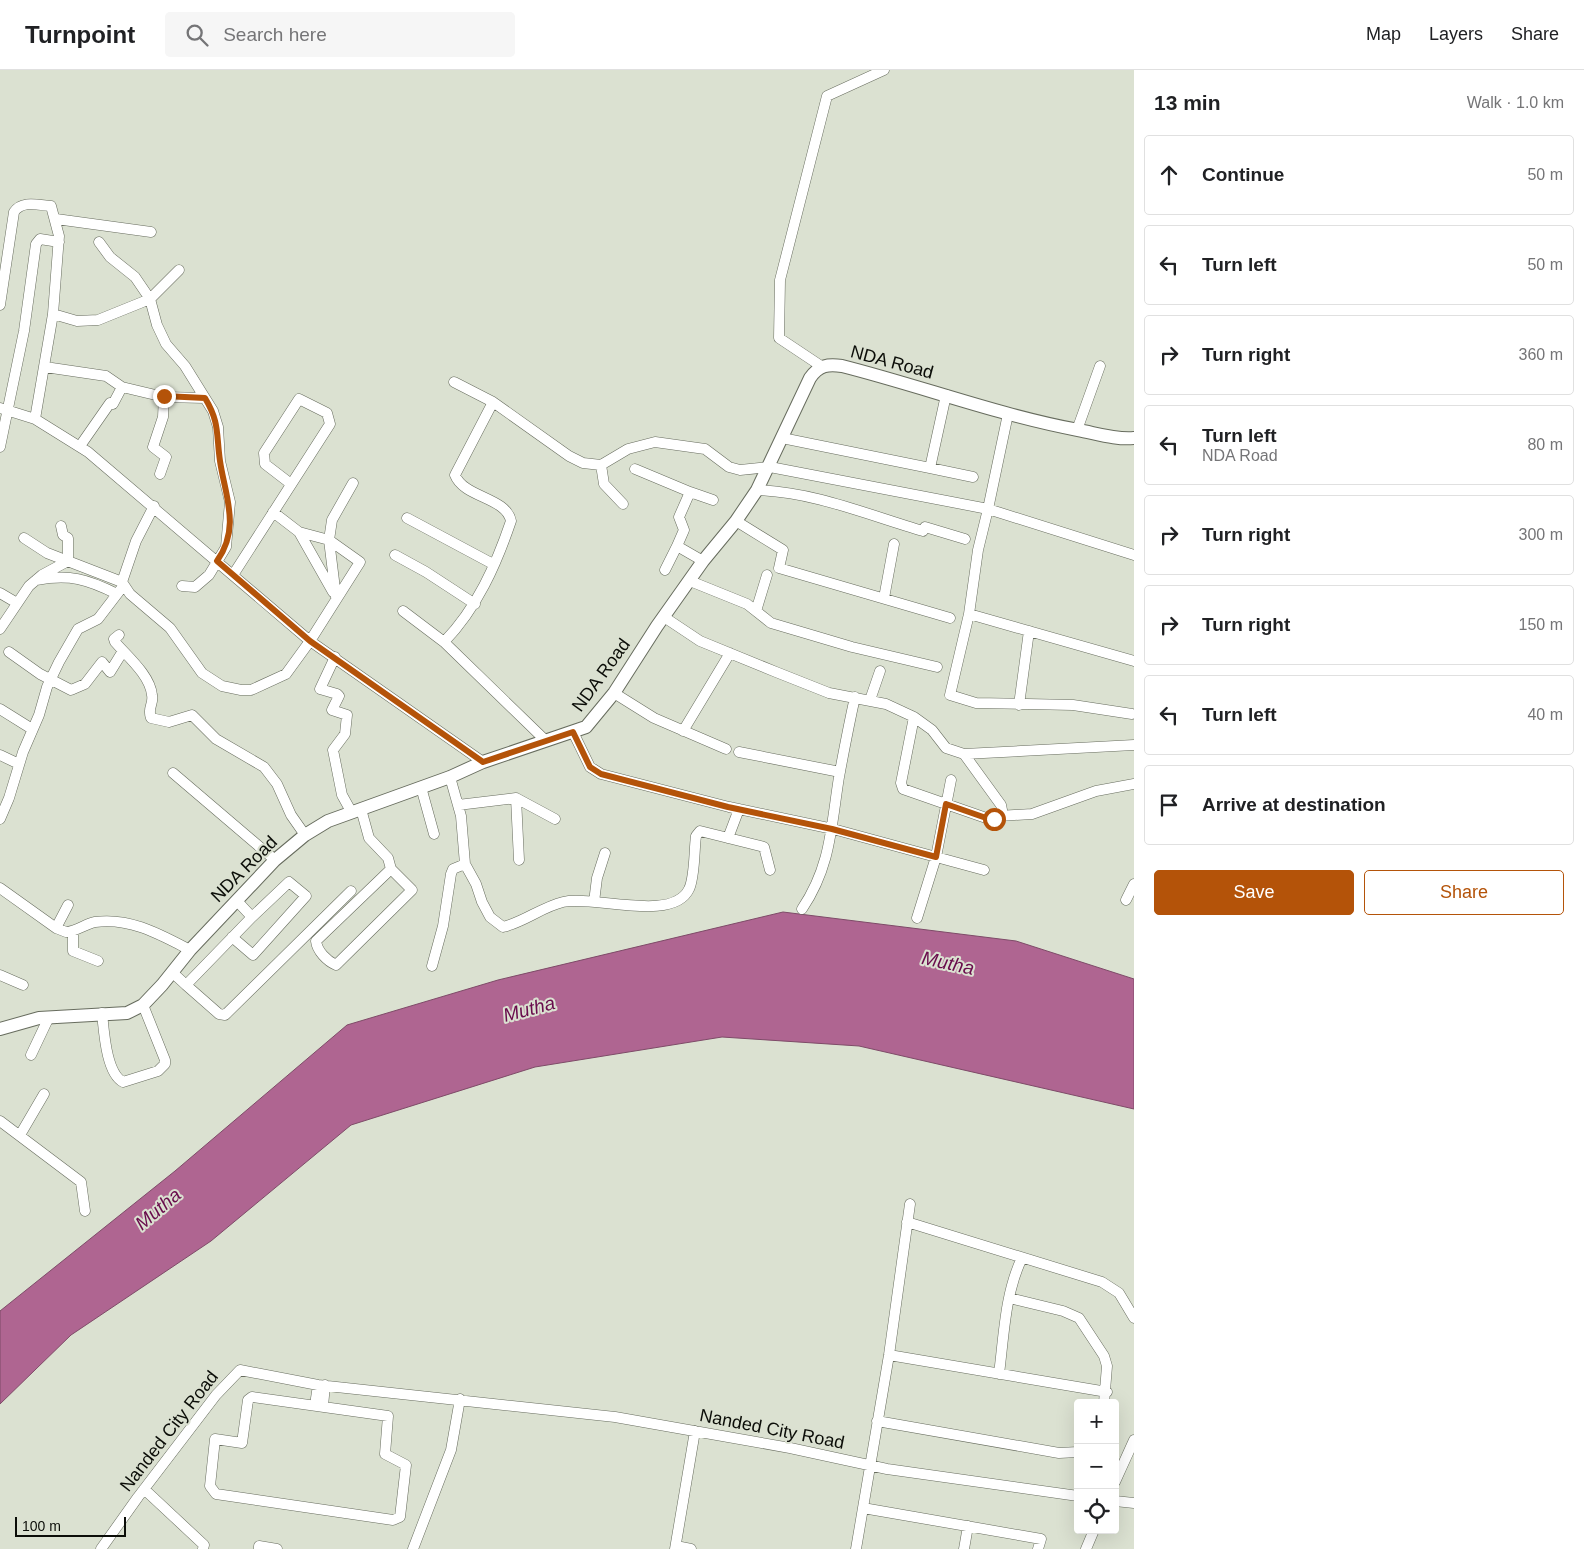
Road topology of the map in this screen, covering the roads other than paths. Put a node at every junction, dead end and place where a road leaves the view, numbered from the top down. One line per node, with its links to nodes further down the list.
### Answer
1 (884, 70): 10 (street)
2 (56, 219): 3 (street); 4 (street); 8 (street)
3 (151, 232)
4 (59, 242): 9 (street); 19 (street)
5 (99, 242): 7 (street)
6 (179, 270): 7 (street)
7 (150, 299): 9 (street); 17 (street)
8 (0, 305)
9 (53, 314): 12 (street)
10 (821, 366): 15 (main road, NDA Road); 23 (main road, NDA Road)
11 (1100, 366): 22 (street)
12 (45, 367): 14 (street); 21 (street)
13 (454, 382): 18 (street)
14 (122, 387): 16 (street); 25 (street)
15 (946, 395): 20 (main road, NDA Road); 29 (street)
16 (164, 396): 17 (street); 31 (street)
17 (205, 398): 55 (street)
18 (493, 402): 27 (street); 56 (street)
19 (4, 409): 21 (street); 26 (street)
20 (1008, 414): 22 (main road, NDA Road); 40 (street)
21 (35, 419): 25 (street)
22 (1077, 430): 24 (main road, NDA Road)
23 (782, 438): 28 (main road, NDA Road); 29 (street)
24 (1134, 438)
25 (80, 446): 39 (street)
26 (0, 447)
27 (600, 465): 28 (street); 38 (street)
28 (770, 467): 35 (main road, NDA Road); 40 (street)
29 (930, 468): 32 (street)
30 (635, 469): 36 (street)
31 (160, 474)
32 (973, 477)
33 (353, 483): 48 (street)
34 (291, 484): 34 (street); 41 (street)
35 (757, 490): 43 (main road, NDA Road); 47 (street)
36 (690, 492): 37 (street); 50 (street)
37 (713, 500)
38 (623, 504)
39 (154, 506): 55 (street); 62 (street)
40 (988, 509): 52 (street); 72 (street)
41 (273, 512): 45 (street); 58 (street)
42 (408, 518): 56 (street)
43 (736, 521): 53 (main road, NDA Road); 67 (street)
44 (61, 526): 54 (street)
45 (299, 532): 48 (street); 66 (street)
46 (24, 538): 54 (street)
47 (965, 539)
48 (330, 540): 66 (street); 66 (street)
49 (894, 544): 67 (street)
50 (677, 546): 53 (street); 57 (street)
51 (395, 555): 69 (street)
52 (1134, 555)
53 (703, 560): 61 (main road, NDA Road)
54 (68, 561): 60 (street); 62 (street)
55 (217, 561): 58 (street); 63 (street)
56 (493, 564): 69 (street)
57 (666, 570)
58 (233, 574): 78 (street)
59 (767, 576): 71 (street)
60 (35, 580): 65 (street); 68 (street)
61 (690, 581): 71 (street); 73 (main road, NDA Road)
62 (123, 584): 65 (street); 78 (street)
63 (182, 586)
64 (0, 593): 68 (street)
65 (117, 594): 87 (street)
66 (336, 597): 78 (street)
67 (884, 598): 74 (street)
68 (17, 603): 75 (street)
69 (475, 604): 79 (street)
70 (403, 611): 79 (street)
71 (756, 611): 85 (street)
72 (969, 614): 76 (street); 91 (street)
73 (664, 617): 82 (street); 88 (main road, NDA Road)
74 (950, 618)
75 (0, 628)
76 (1029, 631): 84 (street); 91 (street)
77 (119, 635): 80 (street)
78 (310, 641): 83 (street)
79 (444, 642): 98 (street)
80 (123, 651): 87 (street); 122 (street)
81 (9, 652): 87 (street)
82 (730, 653): 89 (street); 96 (street)
83 (335, 658): 104 (street); 116 (street)
84 (1134, 661)
85 (937, 667)
86 (880, 671): 90 (street)
87 (50, 680): 95 (street)
88 (614, 693): 96 (street); 97 (main road, NDA Road)
89 (855, 698): 90 (street); 106 (street)
90 (870, 700): 94 (street)
91 (1019, 705): 93 (street)
92 (0, 709): 95 (street)
93 (1132, 714)
94 (914, 717): 102 (street); 113 (street)
95 (32, 729): 105 (street)
96 (683, 731): 100 (street)
97 (573, 732): 98 (main road, NDA Road); 115 (street)
98 (545, 740): 104 (main road, NDA Road)
99 (1134, 745): 102 (street)
100 (726, 749)
101 (739, 752): 106 (street)
102 (964, 754): 117 (street)
103 (0, 755): 105 (street)
104 (483, 762): 108 (main road, NDA Road)
105 (20, 764): 118 (street)
106 (840, 772): 120 (street)
107 (173, 773): 126 (street)
108 (450, 777): 111 (main road, NDA Road); 114 (street)
109 (951, 780): 113 (street)
110 (1134, 784): 117 (street)
111 (422, 787): 116 (main road, NDA Road); 121 (street)
112 (516, 798): 114 (street); 119 (street); 127 (street)
113 (946, 804): 117 (street); 125 (street)
114 (458, 805): 128 (street)
115 (739, 809): 120 (street); 123 (street)
116 (357, 811): 122 (main road, NDA Road); 129 (street)
117 (999, 816)
118 (0, 819)
119 (555, 819)
120 (832, 829): 125 (street); 139 (street)
121 (434, 834)
122 (305, 835): 126 (main road, NDA Road)
123 (728, 838): 130 (street); 137 (street)
124 (605, 852): 137 (street)
125 (936, 857): 131 (street); 141 (street)
126 (276, 860): 136 (main road, NDA Road)
127 (519, 860)
128 (465, 864): 137 (street); 147 (street)
129 (391, 869): 129 (street)
130 (770, 870)
131 (984, 870)
132 (1134, 884): 135 (street)
133 (0, 888): 142 (street)
134 (351, 892): 151 (street)
135 (1126, 900)
136 (237, 901): 140 (street); 145 (main road, NDA Road)
137 (594, 902)
138 (68, 905): 142 (street)
139 (802, 909)
140 (252, 917): 144 (street); 144 (street)
141 (917, 918)
142 (56, 928): 143 (street)
143 (73, 931): 145 (street); 146 (street)
144 (232, 937): 151 (street)
145 (190, 950): 148 (main road, NDA Road)
146 (98, 961)
147 (432, 966)
148 (172, 972): 151 (street); 152 (main road, NDA Road)
149 (0, 975): 150 (street)
150 (23, 985)
151 (186, 985)
152 (142, 1006): 153 (main road); 153 (street)
153 (97, 1014): 154 (main road)
154 (49, 1017): 155 (main road); 156 (street)
155 (0, 1028)
156 (31, 1054)
157 (44, 1094): 159 (street)
158 (0, 1121): 159 (street)
159 (20, 1135): 161 (street)
160 (910, 1204): 162 (street)
161 (85, 1211)
162 (907, 1222): 163 (street); 166 (street)
163 (1022, 1258): 164 (street); 165 (street)
164 (1009, 1298): 167 (street); 169 (street)
165 (1134, 1318)
166 (889, 1355): 167 (street); 172 (street)
167 (999, 1374): 169 (street)
168 (321, 1385): 170 (street, Nanded City Road); 171 (street); 178 (street, Nanded City Road)
169 (1105, 1398)
170 (460, 1399): 173 (street, Nanded City Road); 190 (street)
171 (319, 1406): 171 (street)
172 (877, 1421): 175 (street); 176 (street)
173 (695, 1431): 176 (street, Nanded City Road); 185 (street)
174 (1134, 1440): 177 (street)
175 (1074, 1452)
176 (870, 1465): 179 (street, Nanded City Road); 182 (street)
177 (1119, 1473)
178 (144, 1490): 186 (street, Nanded City Road); 187 (street)
179 (1074, 1495)
180 (1119, 1501): 181 (street)
181 (1134, 1503)
182 (862, 1508): 183 (street); 192 (street)
183 (968, 1526): 193 (street); 194 (street)
184 (1092, 1534): 195 (street)
185 (676, 1547): 191 (street)
186 (102, 1549)
187 (203, 1549)
188 (258, 1549): 189 (street)
189 (277, 1549)
190 (413, 1549)
191 (691, 1549)
192 (856, 1549)
193 (964, 1549)
194 (1038, 1549)
195 (1086, 1549)

